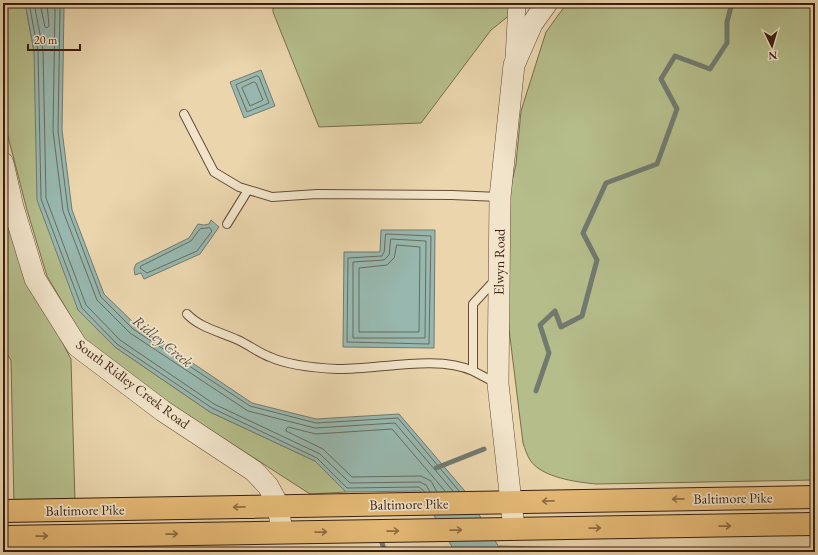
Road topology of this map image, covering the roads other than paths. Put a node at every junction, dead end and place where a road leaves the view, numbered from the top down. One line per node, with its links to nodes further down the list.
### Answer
1 (517, 3): 3 (street)
2 (547, 3): 3 (street, Elwyn Road)
3 (514, 65): 7 (street, Elwyn Road)
4 (184, 114): 6 (lane)
5 (3, 162): 15 (street, South Ridley Creek Road)
6 (248, 190): 7 (lane); 8 (lane)
7 (500, 197): 9 (street, Elwyn Road)
8 (227, 224)
9 (498, 276): 11 (lane); 12 (street, Elwyn Road)
10 (187, 314): 11 (lane)
11 (473, 371): 12 (lane)
12 (498, 384): 14 (street, Elwyn Road)
13 (815, 497): 14 (main road, Baltimore Pike, one-way to 14)
14 (511, 502): 15 (main road, Baltimore Pike); 18 (street, Elwyn Road)
15 (278, 506): 16 (main road, Baltimore Pike, one-way to 16); 19 (street, South Ridley Creek Road)
16 (3, 511)
17 (815, 524): 18 (main road, Baltimore Pike, one-way to 17)
18 (514, 529): 19 (main road, Baltimore Pike, one-way to 18)
19 (282, 532): 20 (main road, Baltimore Pike, one-way to 19)
20 (3, 537)

